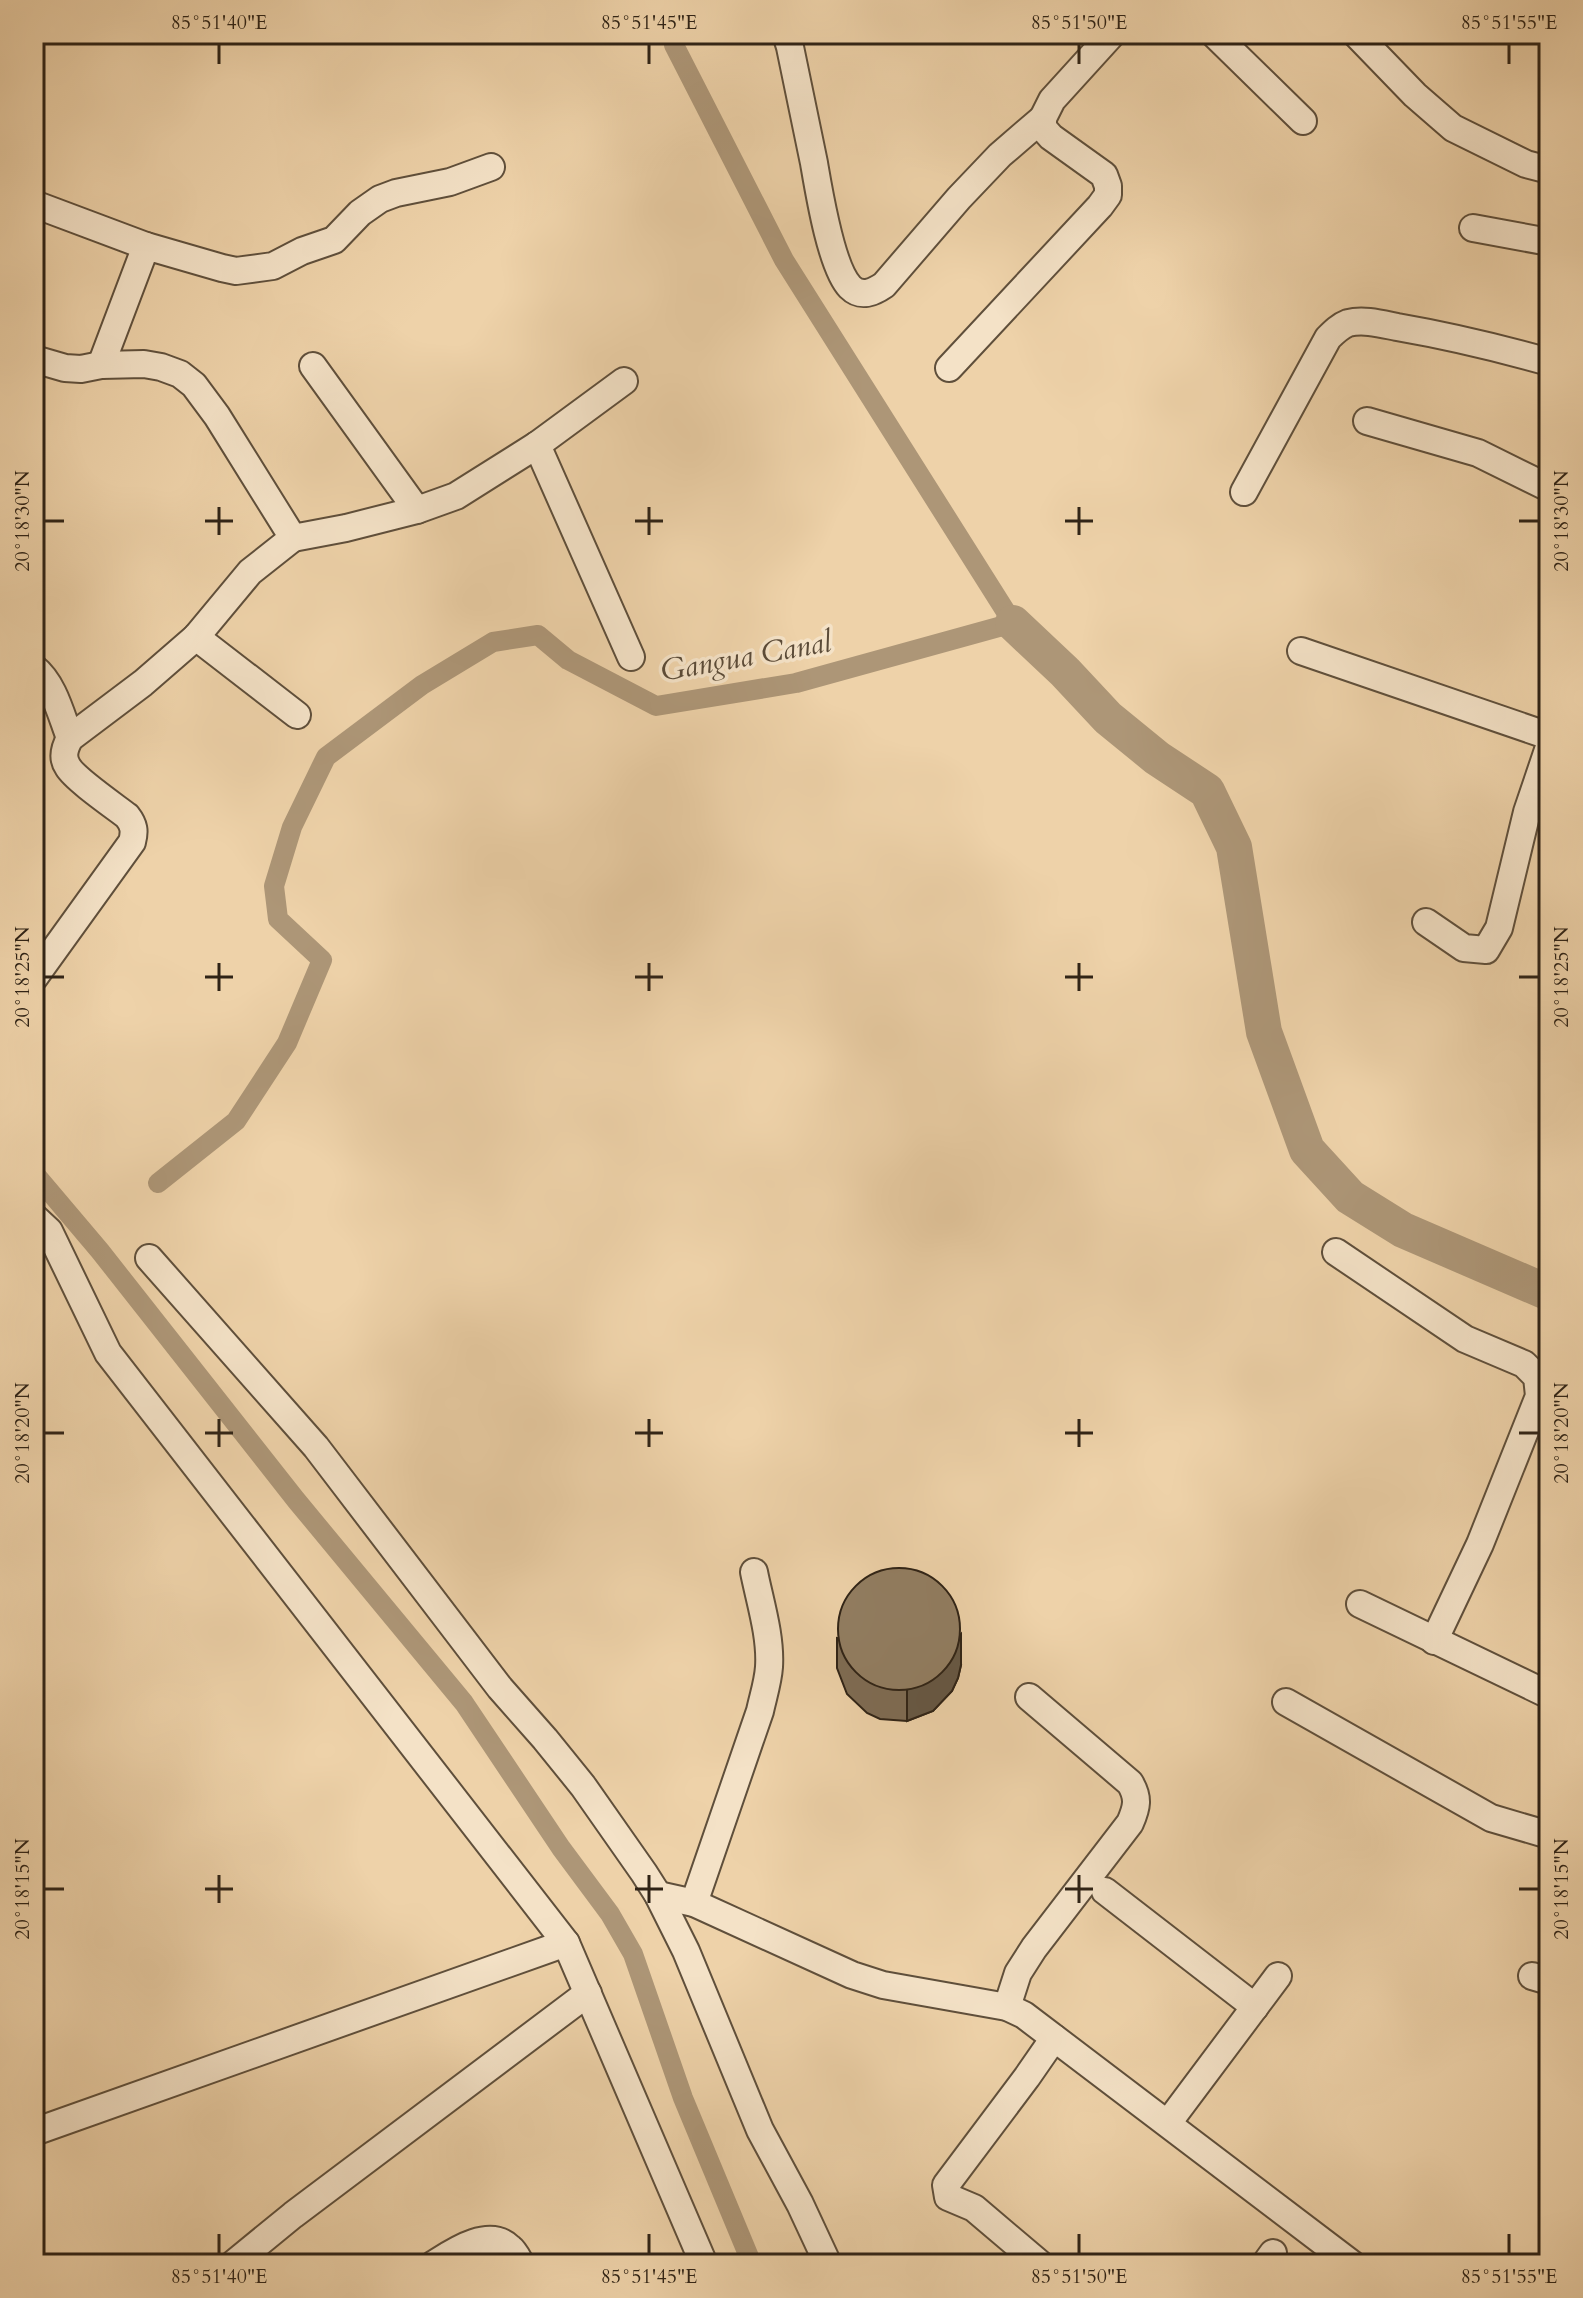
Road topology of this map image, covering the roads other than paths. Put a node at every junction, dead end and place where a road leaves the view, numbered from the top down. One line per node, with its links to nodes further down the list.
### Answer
1 (786, 34): 5 (street)
2 (1112, 34): 5 (street)
3 (1214, 34): 6 (street)
4 (1367, 39): 8 (street)
5 (1043, 118): 16 (street)
6 (1303, 121)
7 (491, 167): 12 (street)
8 (1549, 170)
9 (36, 213): 12 (street)
10 (1473, 228): 11 (street)
11 (1549, 242)
12 (146, 246): 14 (street)
13 (1549, 362): 22 (street)
14 (101, 365): 17 (street); 24 (street)
15 (313, 366): 23 (street)
16 (949, 368)
17 (37, 369)
18 (624, 381): 20 (street)
19 (1367, 421): 21 (street)
20 (537, 445): 23 (street); 27 (street)
21 (1549, 488)
22 (1244, 492)
23 (417, 510): 24 (street)
24 (293, 538): 25 (street)
25 (196, 637): 29 (street); 31 (street)
26 (1301, 651): 30 (street)
27 (631, 657)
28 (34, 668): 31 (street)
29 (297, 715)
30 (1549, 736)
31 (70, 738): 34 (street)
32 (1549, 747): 33 (street)
33 (1426, 922)
34 (34, 978)
35 (34, 1217): 48 (street)
36 (1336, 1252): 40 (street)
37 (149, 1258): 46 (street)
38 (754, 1572): 47 (street)
39 (1360, 1604): 40 (street)
40 (1434, 1641): 41 (street)
41 (1549, 1695)
42 (1029, 1697): 51 (street)
43 (1286, 1702): 44 (street)
44 (1549, 1835)
45 (1105, 1891): 52 (street)
46 (658, 1895): 47 (street); 60 (street)
47 (694, 1903): 51 (street)
48 (566, 1943): 50 (street); 55 (street)
49 (1278, 1976): 52 (street)
50 (588, 1993): 56 (street); 59 (street)
51 (1007, 2007): 53 (street)
52 (1255, 2007): 54 (street)
53 (1054, 2038): 54 (street); 61 (street)
54 (1168, 2123): 62 (street)
55 (34, 2132)
56 (233, 2264)
57 (434, 2264): 58 (street)
58 (521, 2264)
59 (704, 2264)
60 (828, 2264)
61 (1040, 2264)
62 (1352, 2264)

